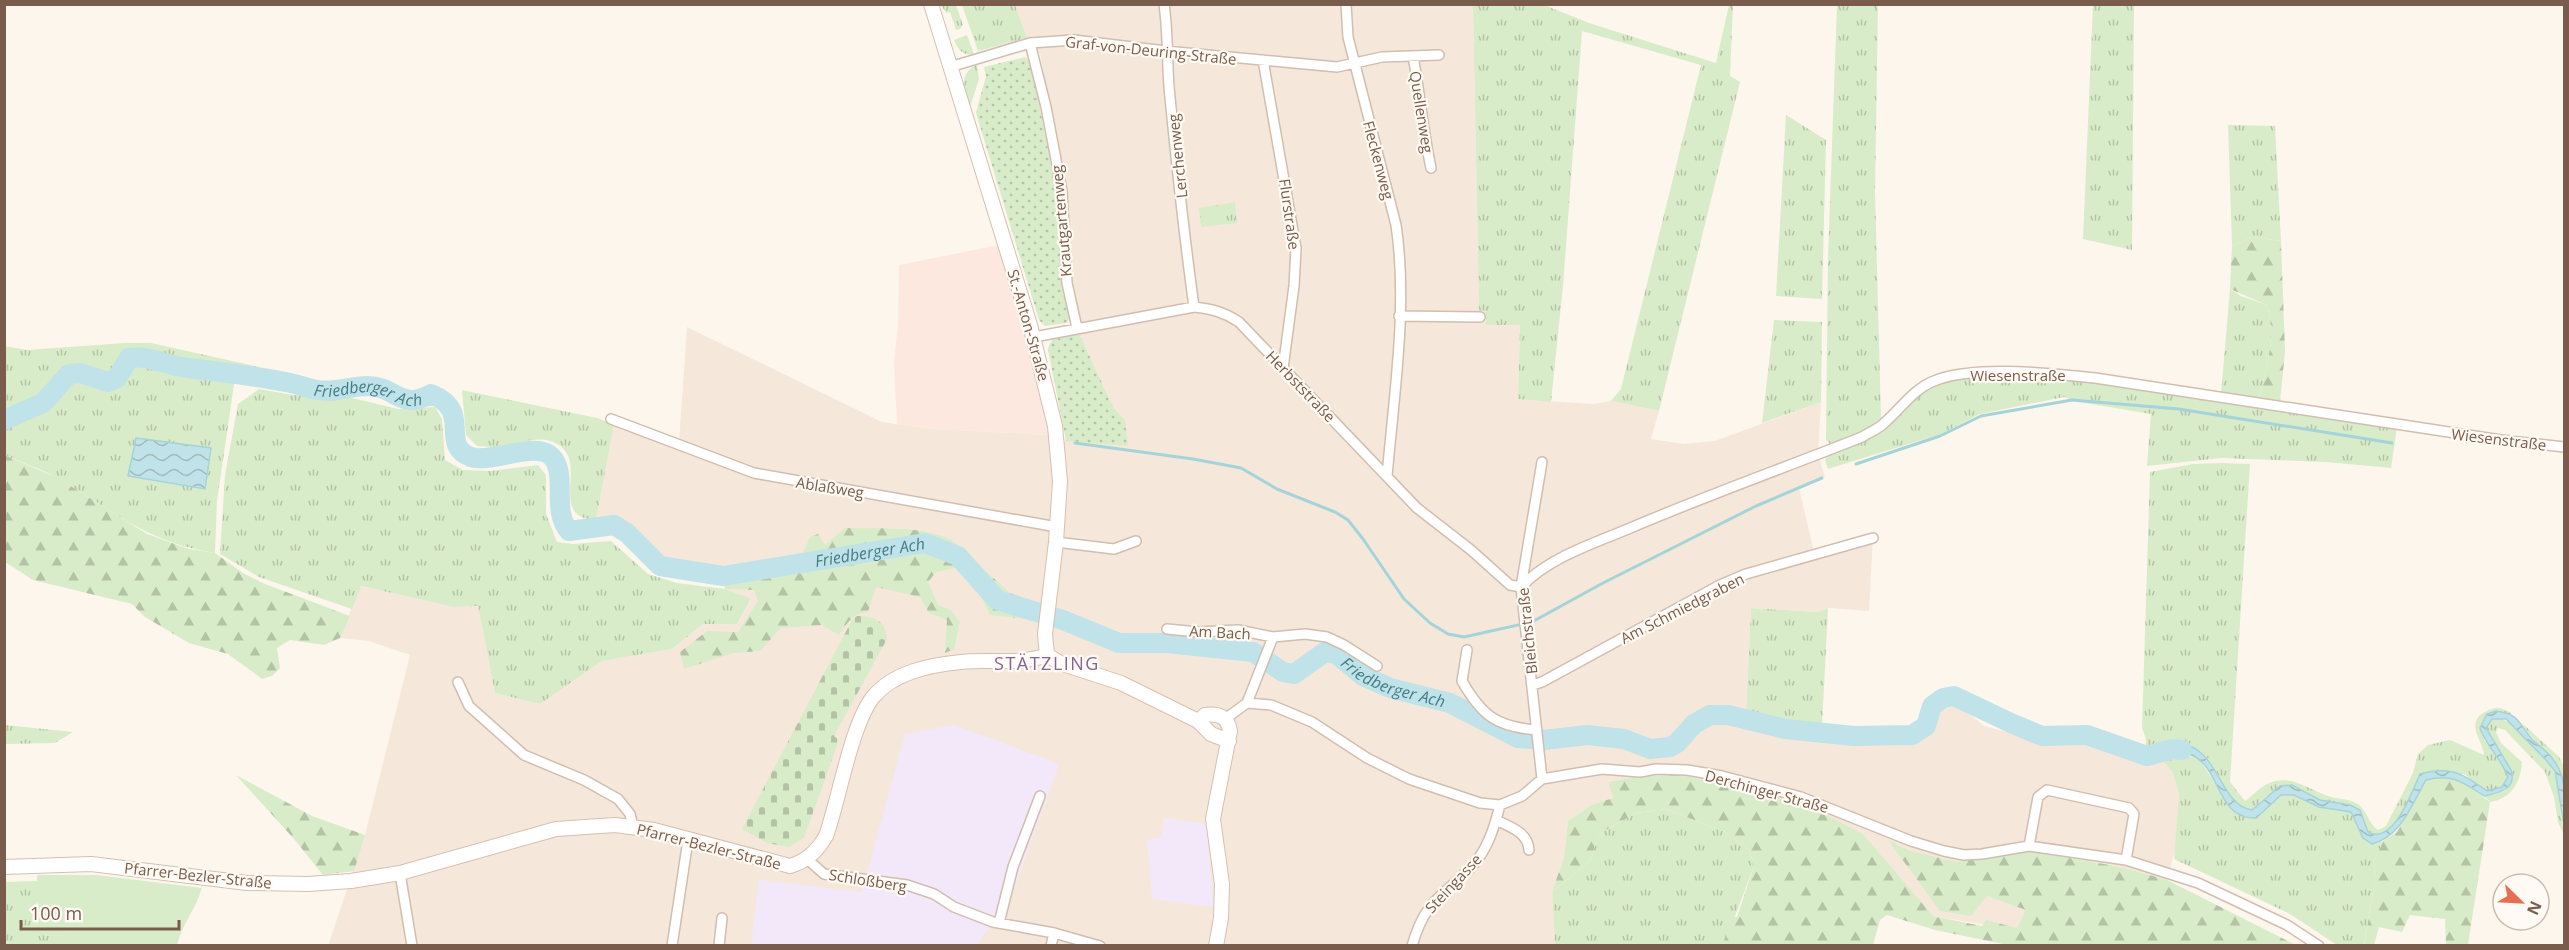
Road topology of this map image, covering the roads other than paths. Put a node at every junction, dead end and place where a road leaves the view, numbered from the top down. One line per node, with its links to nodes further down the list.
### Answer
1 (931, 4): 10 (street, St.-Anton-Straße)
2 (1164, 4): 5 (street, Lerchenweg)
3 (1346, 4): 9 (street, Fleckenweg)
4 (1030, 43): 5 (street, Graf-von-Deuring-Straße); 10 (street, Graf-von-Deuring-Straße); 15 (street, Krautgartenweg)
5 (1166, 51): 8 (street, Graf-von-Deuring-Straße); 12 (street, Lerchenweg)
6 (1439, 55): 7 (street, Quellenweg)
7 (1413, 56): 9 (street, Quellenweg); 11 (street, Quellenweg)
8 (1263, 60): 9 (street, Graf-von-Deuring-Straße); 17 (street, Flurstraße)
9 (1354, 63): 13 (street, Fleckenweg)
10 (950, 66): 16 (street, St.-Anton-Straße)
11 (1431, 168)
12 (1194, 307): 15 (street, Herbststraße); 17 (street, Herbststraße)
13 (1399, 316): 14 (street); 21 (street, Fleckenweg)
14 (1480, 317)
15 (1077, 328): 16 (street, Herbststraße)
16 (1034, 337): 22 (street, St.-Anton-Straße)
17 (1283, 368): 21 (street, Herbststraße)
18 (611, 419): 22 (street, Ablaßweg)
19 (2565, 447): 26 (street, Wiesenstraße)
20 (1542, 462): 26 (street, Bleichstraße)
21 (1387, 476): 26 (street, Herbststraße)
22 (1057, 527): 25 (street, St.-Anton-Straße)
23 (1873, 538): 33 (street, Am Schmiedgraben)
24 (1136, 541): 25 (street)
25 (1056, 542): 30 (street, St.-Anton-Straße)
26 (1521, 587): 33 (street, Bleichstraße)
27 (1167, 629): 28 (street, Am Bach)
28 (1273, 637): 31 (street, Am Bach); 34 (street, Am Bach)
29 (1467, 650): 37 (street)
30 (1047, 655): 36 (street); 47 (street)
31 (1377, 666)
32 (458, 682): 43 (street)
33 (1533, 685): 37 (street, Bleichstraße)
34 (1247, 703): 35 (street); 41 (street)
35 (1225, 719): 36 (street); 38 (street)
36 (1198, 721): 38 (street)
37 (1538, 732): 39 (street, Bleichstraße)
38 (1228, 741): 59 (street)
39 (1542, 779): 41 (street, Derchinger Straße); 45 (street, Derchinger Straße)
40 (1040, 796): 52 (street)
41 (1500, 805): 42 (street, Steingasse)
42 (1496, 820): 46 (street); 60 (street, Steingasse)
43 (633, 826): 44 (street, Pfarrer-Bezler-Straße); 50 (street, Pfarrer-Bezler-Straße)
44 (688, 840): 47 (street, Pfarrer-Bezler-Straße); 55 (street)
45 (2029, 846): 48 (street, Derchinger Straße); 48 (street)
46 (1529, 850)
47 (807, 859): 52 (street, Schloßberg)
48 (2126, 860): 61 (street, Derchinger Straße)
49 (4, 867): 50 (street, Pfarrer-Bezler-Straße)
50 (400, 873): 54 (street)
51 (722, 918): 56 (street)
52 (999, 923): 53 (street, Schloßberg)
53 (1054, 933): 57 (street); 58 (street, Schloßberg)
54 (412, 945)
55 (672, 945)
56 (719, 945)
57 (1051, 945)
58 (1100, 945)
59 (1216, 945)
60 (1412, 945)
61 (2319, 945)

